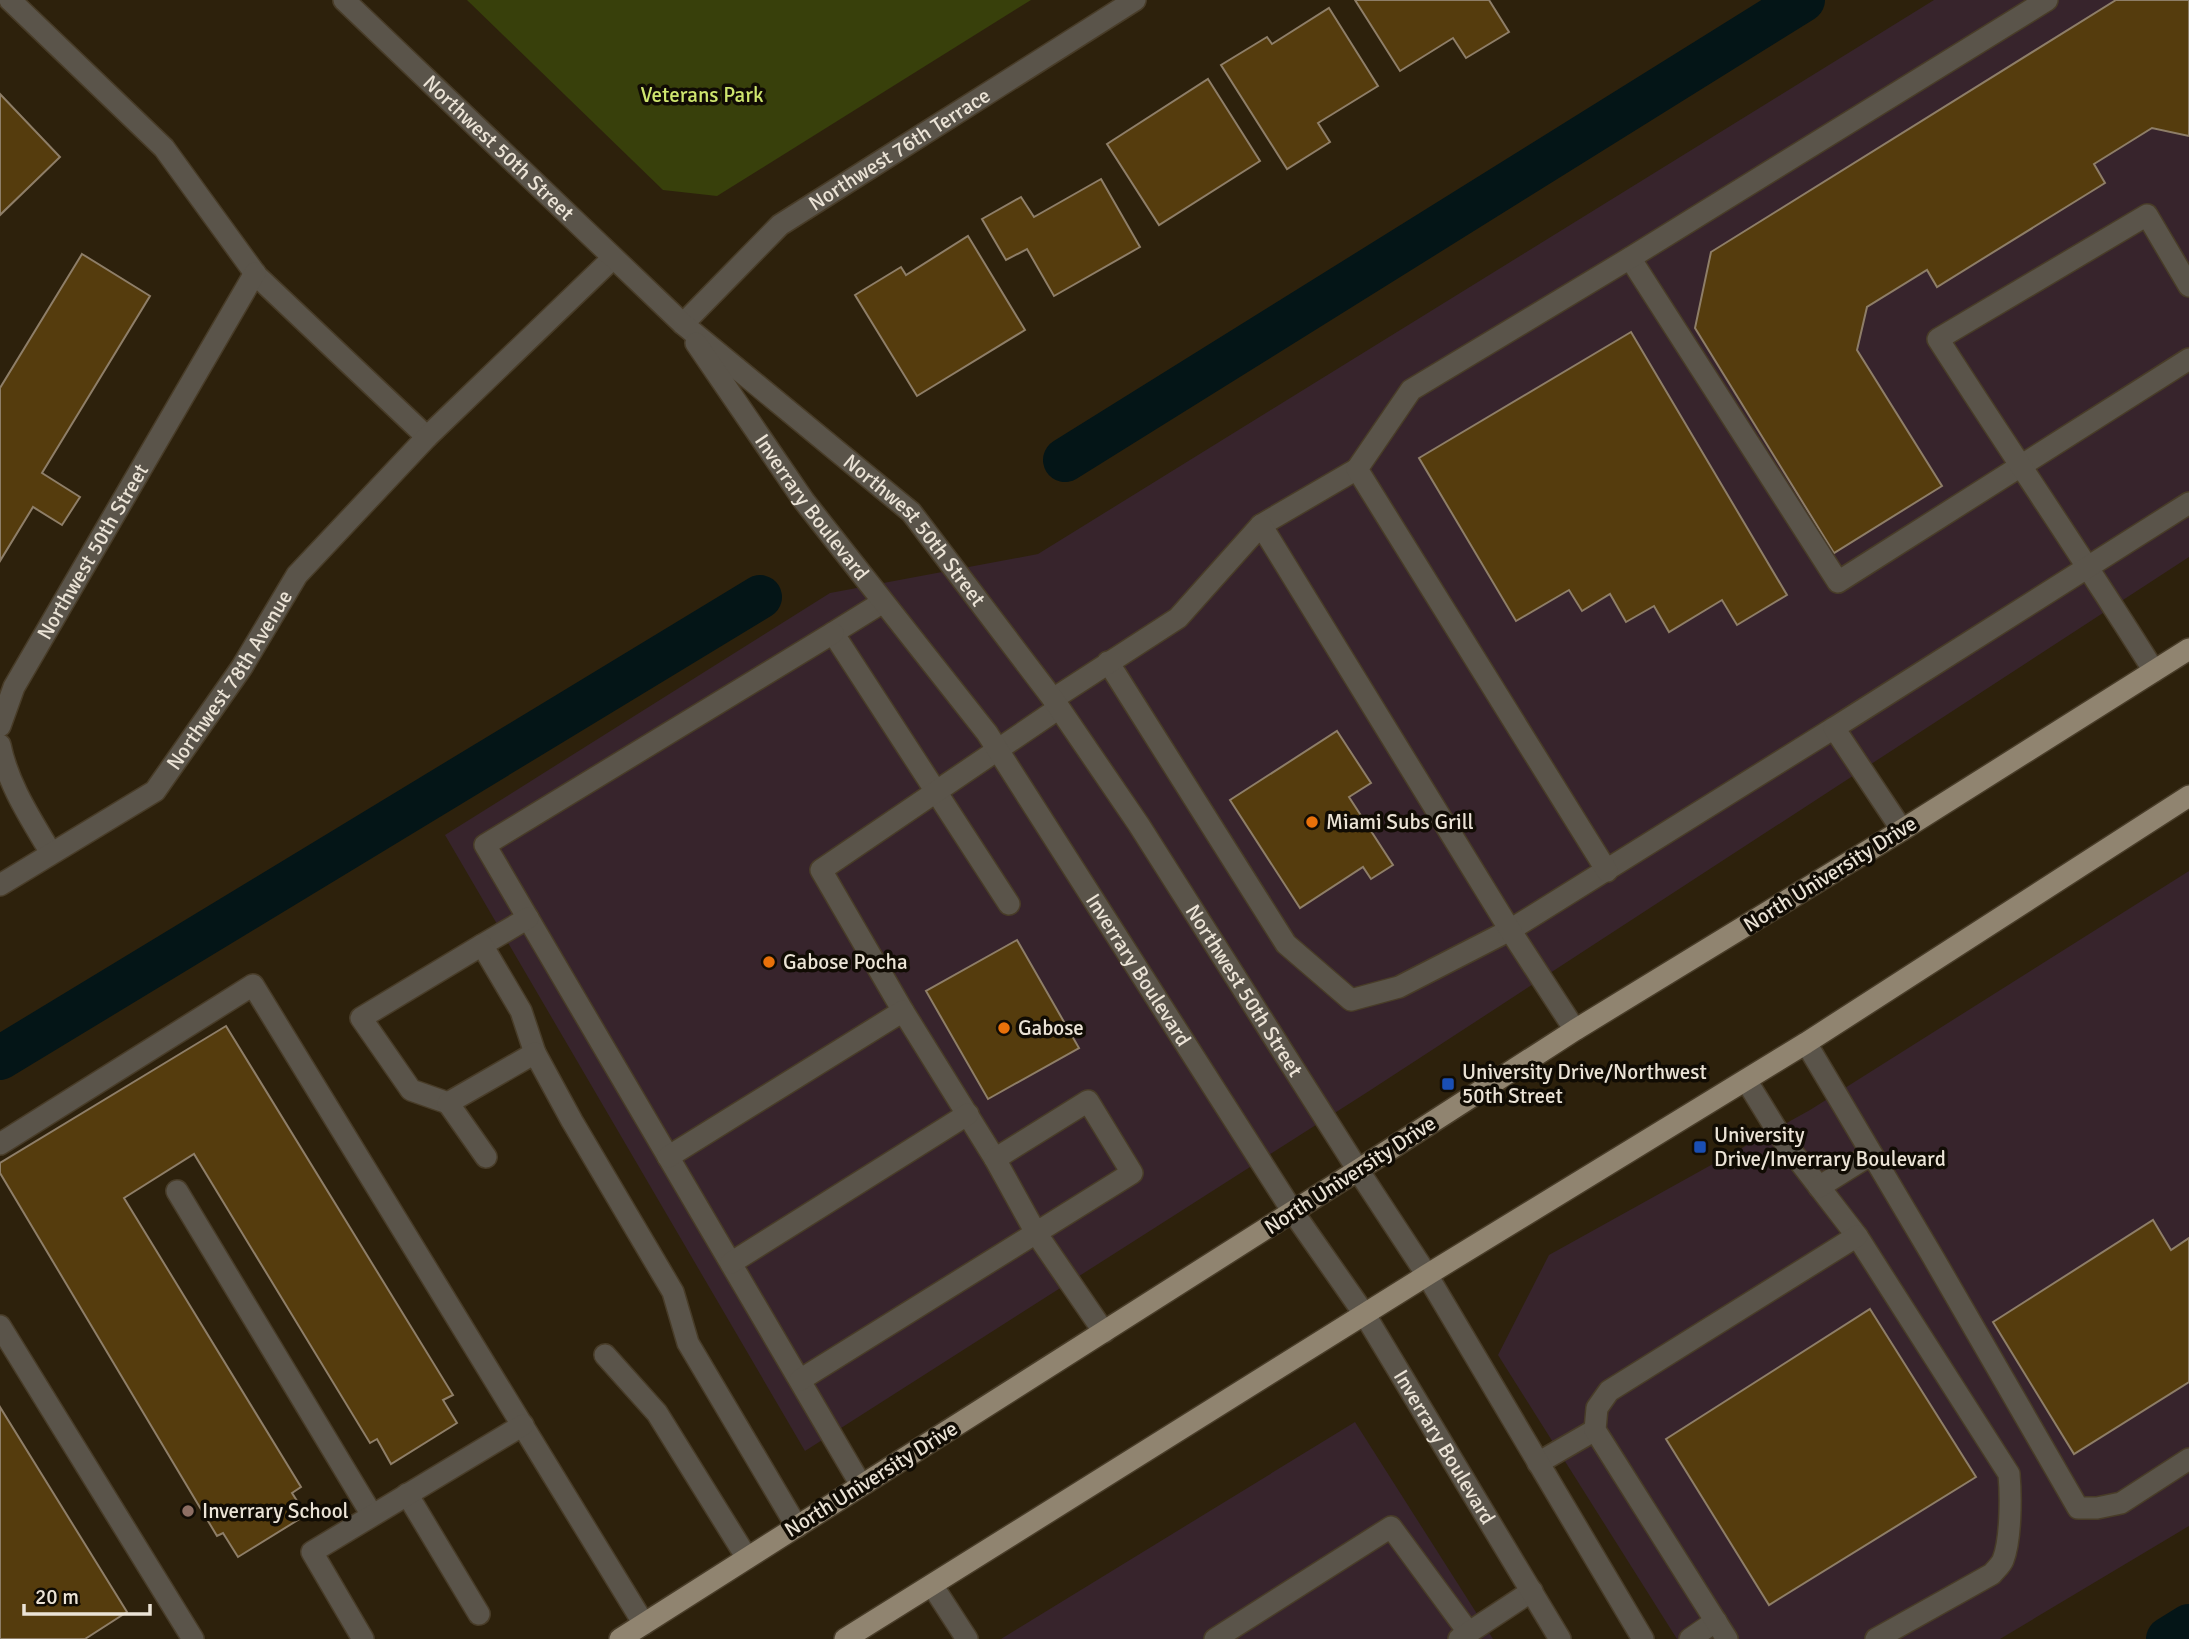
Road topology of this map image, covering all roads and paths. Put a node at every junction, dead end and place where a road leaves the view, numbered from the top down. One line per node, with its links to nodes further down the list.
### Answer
1 (10, 0): 7 (street)
2 (344, 0): 5 (street, Northwest 50th Street)
3 (1135, 0): 9 (street, Northwest 76th Terrace)
4 (2047, 0): 6 (street)
5 (612, 258): 9 (street, Northwest 50th Street); 11 (street)
6 (1630, 258): 12 (street); 13 (street)
7 (255, 273): 11 (street); 23 (street, Northwest 50th Street)
8 (2189, 286): 12 (street)
9 (683, 324): 17 (street, Inverrary Boulevard); 22 (street, Northwest 50th Street)
10 (2189, 359): 12 (street)
11 (427, 437): 30 (street, Northwest 78th Avenue)
12 (2021, 468): 16 (street)
13 (1357, 469): 15 (street); 31 (street)
14 (2189, 503): 16 (street)
15 (1261, 525): 20 (street); 35 (street)
16 (2089, 566): 21 (street); 24 (street)
17 (883, 601): 18 (street); 26 (street, Inverrary Boulevard)
18 (833, 634): 27 (street); 34 (street)
19 (2189, 649): 21 (main road, North University Drive)
20 (1108, 662): 22 (street); 35 (street)
21 (2154, 671): 29 (main road, North University Drive)
22 (1056, 704): 26 (street); 49 (street, Northwest 50th Street)
23 (0, 726)
24 (1834, 728): 29 (street); 31 (street)
25 (0, 745): 30 (street)
26 (998, 751): 27 (street); 52 (street, Inverrary Boulevard)
27 (937, 792): 33 (street); 37 (street)
28 (2189, 796): 39 (main road)
29 (1902, 830): 38 (main road, North University Drive)
30 (51, 853): 32 (street, Northwest 78th Avenue)
31 (1607, 871): 35 (street)
32 (0, 885)
33 (1009, 904)
34 (528, 918): 36 (street); 47 (street)
35 (1510, 930): 38 (street)
36 (482, 945): 40 (street); 42 (street)
37 (902, 1011): 43 (street); 47 (street)
38 (1574, 1030): 49 (main road, North University Drive)
39 (1805, 1043): 41 (main road); 45 (street)
40 (535, 1053): 42 (street); 69 (street)
41 (1746, 1080): 50 (street); 56 (main road)
42 (448, 1103): 46 (street)
43 (968, 1114): 48 (street); 55 (street)
44 (0, 1144): 62 (street)
45 (1870, 1155): 50 (street); 64 (street)
46 (486, 1157)
47 (668, 1157): 55 (street)
48 (995, 1159): 53 (street); 53 (street)
49 (1358, 1170): 52 (main road, North University Drive); 56 (street)
50 (1819, 1187): 54 (street)
51 (177, 1191): 68 (street)
52 (1293, 1212): 57 (street, Inverrary Boulevard); 59 (main road, North University Drive)
53 (1036, 1233): 59 (street); 61 (street)
54 (1857, 1236): 63 (street); 86 (street)
55 (731, 1263): 61 (street)
56 (1427, 1275): 57 (main road); 65 (street)
57 (1364, 1315): 71 (main road); 72 (street, Inverrary Boulevard)
58 (0, 1326): 77 (street)
59 (1104, 1332): 66 (main road, North University Drive)
60 (605, 1355): 70 (street)
61 (800, 1380): 66 (street)
62 (523, 1425): 67 (street); 75 (street)
63 (1595, 1430): 65 (street); 74 (street)
64 (2189, 1459)
65 (1538, 1463): 84 (street)
66 (862, 1486): 69 (main road, North University Drive)
67 (407, 1494): 68 (street); 73 (street)
68 (372, 1515): 78 (street)
69 (796, 1527): 70 (main road, North University Drive)
70 (747, 1558): 75 (main road, North University Drive)
71 (932, 1585): 80 (main road); 81 (street)
72 (1532, 1591): 76 (street); 83 (street, Inverrary Boulevard)
73 (479, 1614)
74 (1722, 1630): 85 (street)
75 (640, 1631): 79 (main road, North University Drive)
76 (1464, 1636): 82 (street)
77 (189, 1638)
78 (363, 1639)
79 (620, 1639)
80 (845, 1639)
81 (967, 1639)
82 (1215, 1639)
83 (1560, 1639)
84 (1643, 1639)
85 (1690, 1639)
86 (1876, 1639)

